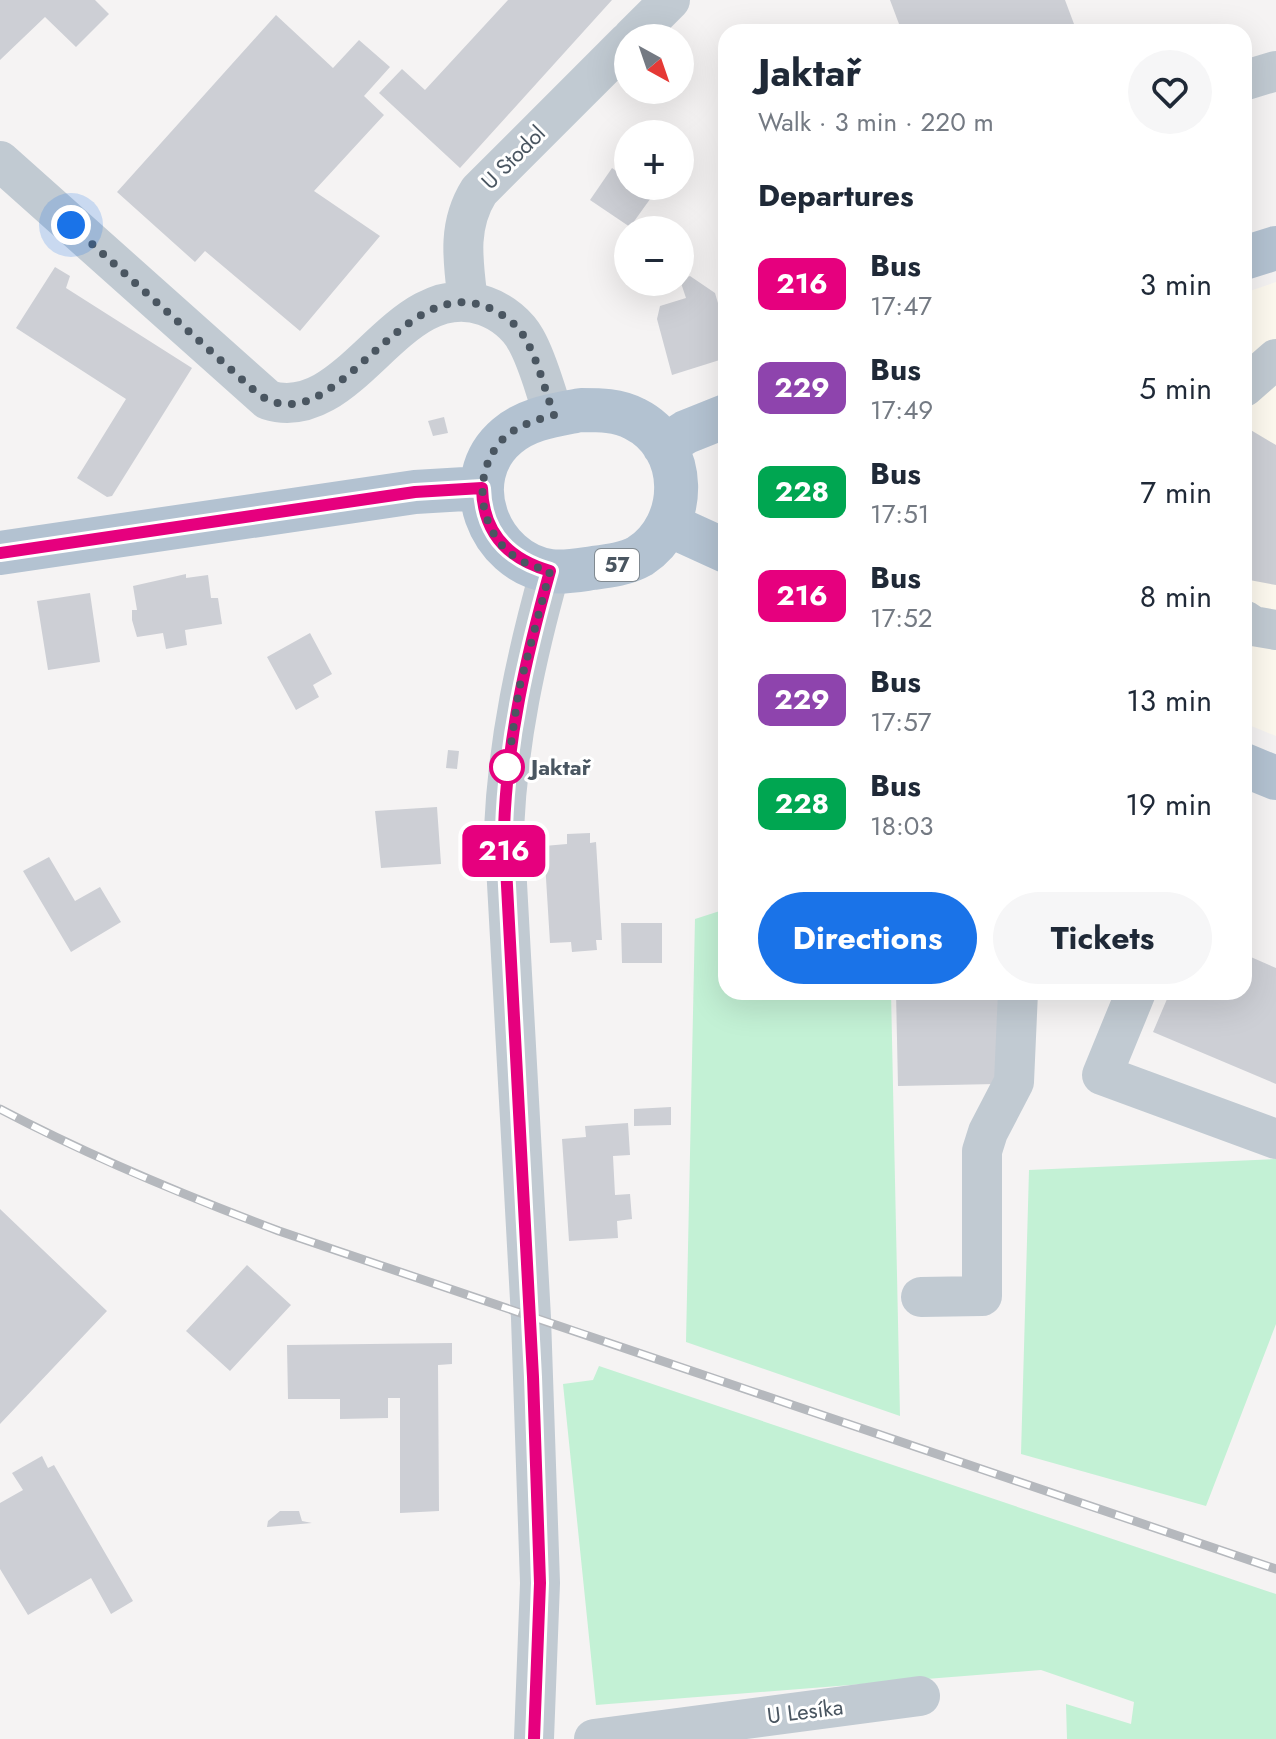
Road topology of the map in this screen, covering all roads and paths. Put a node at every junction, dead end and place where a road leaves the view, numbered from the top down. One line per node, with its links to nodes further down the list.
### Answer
1 (670, 0): 2 (street, U Stodol)
2 (646, 24)
3 (614, 56): 7 (street, U Stodol)
4 (0, 161): 7 (street)
5 (1276, 248): 6 (main road)
6 (1252, 256)
7 (468, 302): 10 (street)
8 (1276, 359): 9 (street)
9 (1252, 380)
10 (554, 415): 12 (main road); 13 (main road)
11 (718, 419): 12 (main road)
12 (664, 446): 14 (main road)
13 (482, 488): 16 (main road); 17 (main road)
14 (669, 525): 15 (main road); 17 (main road, 57)
15 (718, 547)
16 (0, 553)
17 (550, 571): 25 (street)
18 (1252, 768): 19 (main road)
19 (1276, 778)
20 (1018, 1000): 23 (street)
21 (1133, 1000): 22 (street)
22 (1276, 1139)
23 (921, 1297)
24 (920, 1696): 26 (street, U Lesíka)
25 (534, 1739)
26 (594, 1739)

